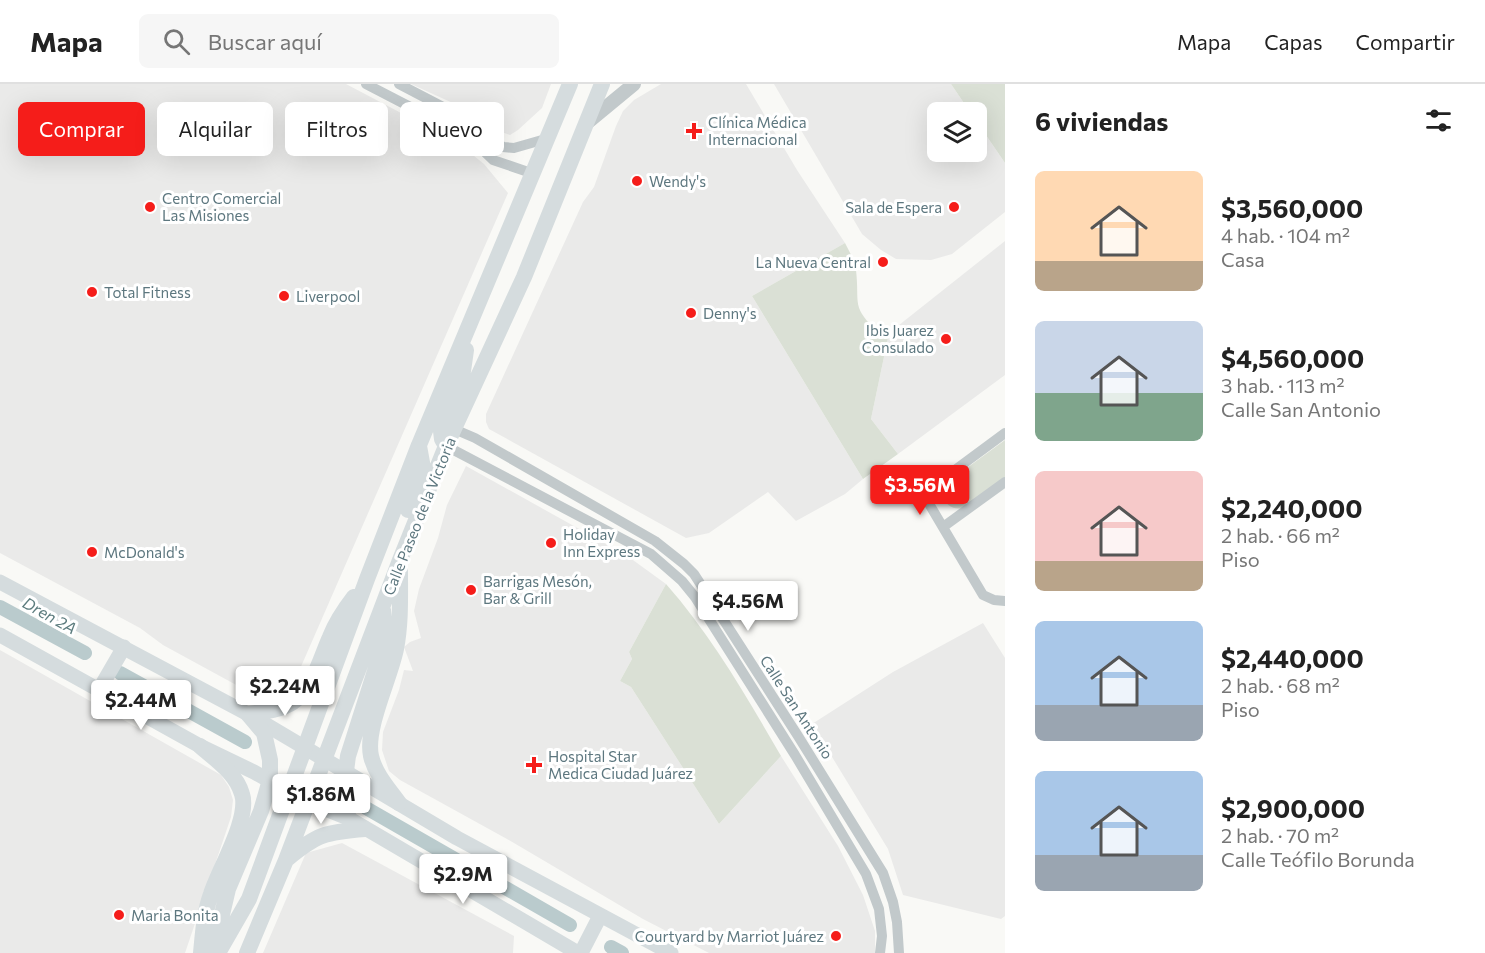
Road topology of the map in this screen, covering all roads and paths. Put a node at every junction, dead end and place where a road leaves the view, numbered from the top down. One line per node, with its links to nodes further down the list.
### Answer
1 (366, 84): 8 (street)
2 (399, 84): 7 (street)
3 (570, 84): 7 (main road, Calle Paseo de la Victoria)
4 (602, 84): 6 (main road, Calle Paseo de la Victoria)
5 (634, 84): 6 (street)
6 (588, 122): 10 (main road, Calle Paseo de la Victoria)
7 (549, 138): 8 (main road, Calle Paseo de la Victoria)
8 (534, 174): 9 (main road, Calle Paseo de la Victoria)
9 (466, 337): 12 (main road, Calle Paseo de la Victoria); 13 (main road)
10 (454, 429): 13 (main road, Calle Paseo de la Victoria); 44 (street, Calle San Antonio)
11 (1005, 433): 15 (street)
12 (419, 445): 17 (main road, Calle Paseo de la Victoria); 20 (main road)
13 (446, 446): 16 (main road, Calle Paseo de la Victoria); 43 (street, Calle San Antonio)
14 (1005, 482): 15 (street)
15 (943, 527): 19 (street)
16 (400, 560): 20 (main road, Calle Paseo de la Victoria); 32 (main road)
17 (367, 579): 24 (main road); 26 (main road, Calle Paseo de la Victoria)
18 (0, 582): 22 (main road)
19 (1003, 599)
20 (382, 606): 27 (main road, Calle Paseo de la Victoria); 28 (main road)
21 (0, 635): 23 (main road)
22 (124, 647): 23 (main road); 24 (main road)
23 (99, 690): 25 (main road)
24 (248, 714): 26 (main road); 29 (main road)
25 (200, 746): 29 (main road); 37 (main road)
26 (304, 748): 27 (main road); 30 (main road, Calle Paseo de la Victoria)
27 (324, 759): 28 (main road); 31 (main road, Calle Paseo de la Victoria)
28 (346, 771): 32 (main road); 33 (main road)
29 (270, 780): 30 (main road); 38 (main road)
30 (288, 790): 31 (main road); 39 (main road, Calle Paseo de la Victoria)
31 (308, 802): 33 (main road); 35 (main road, Calle Paseo de la Victoria)
32 (399, 803): 36 (main road)
33 (348, 818): 34 (main road)
34 (365, 829): 35 (main road); 41 (main road)
35 (286, 860): 40 (main road, Calle Paseo de la Victoria)
36 (600, 916): 41 (main road); 42 (main road)
37 (201, 953)
38 (213, 953)
39 (218, 953)
40 (247, 953)
41 (579, 953)
42 (671, 953)
43 (880, 953)
44 (898, 953)

